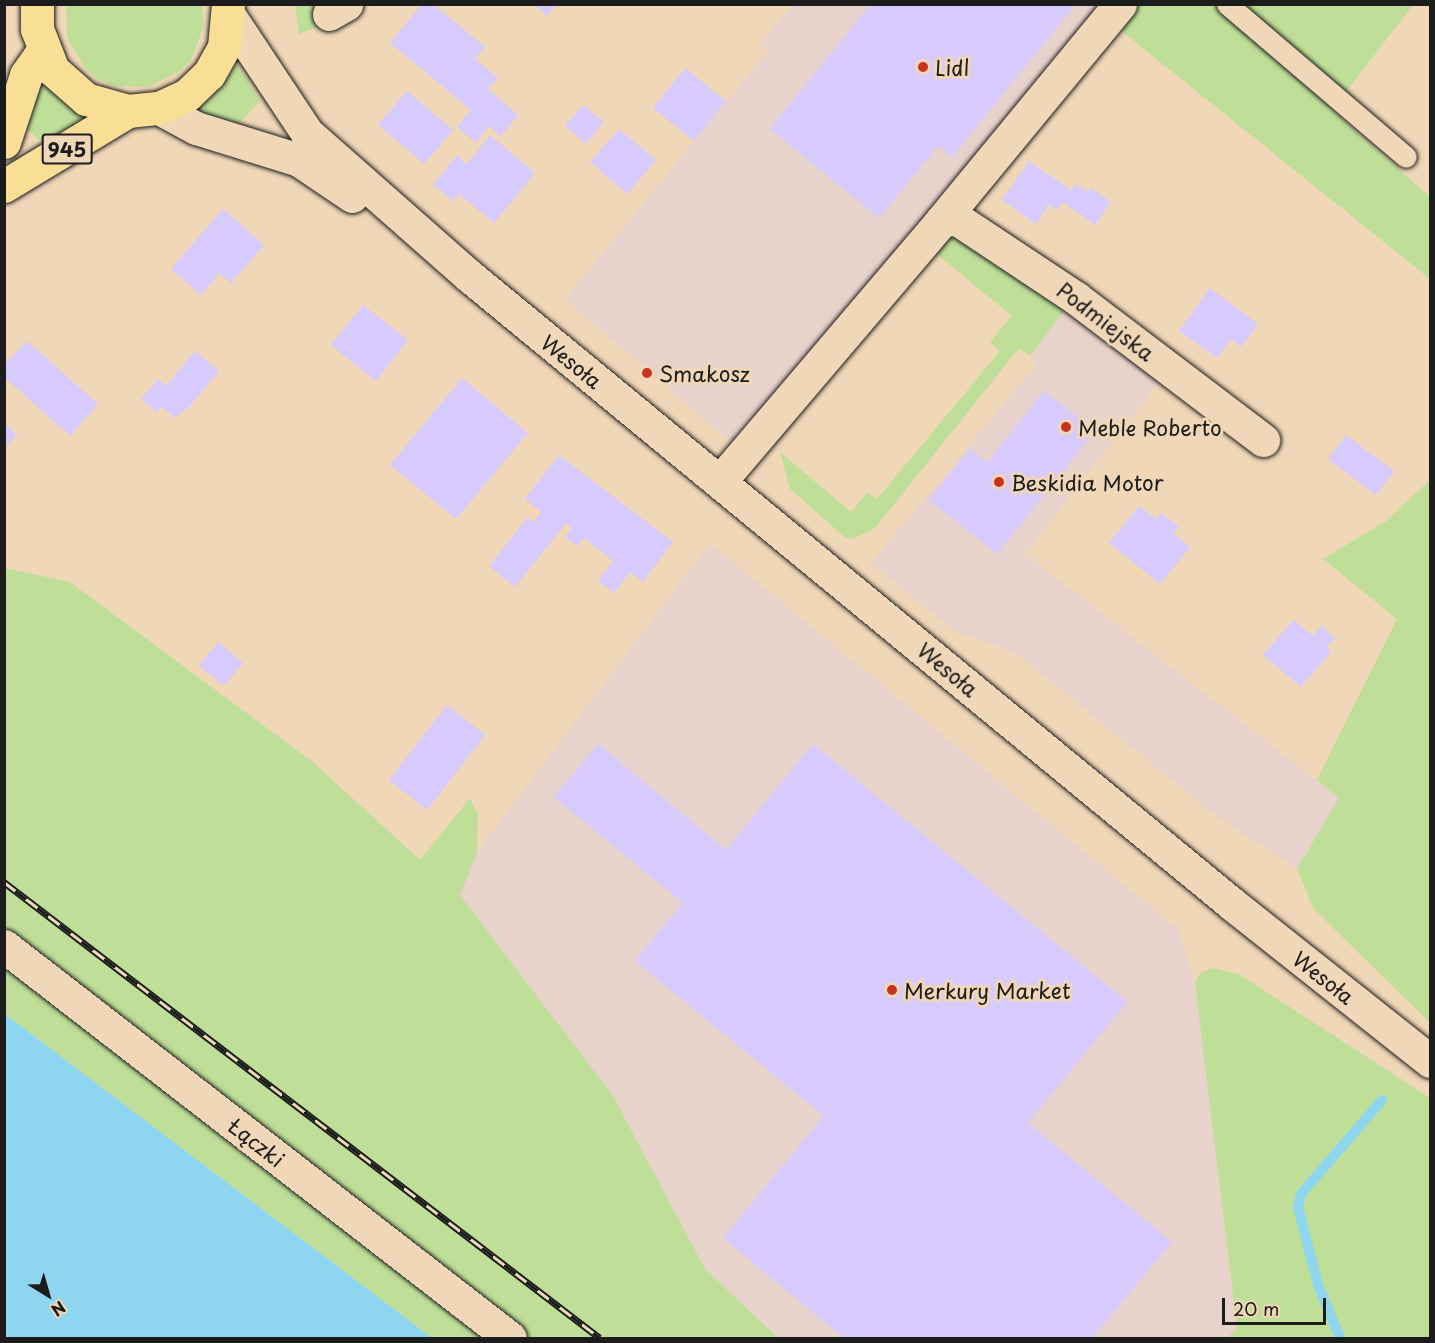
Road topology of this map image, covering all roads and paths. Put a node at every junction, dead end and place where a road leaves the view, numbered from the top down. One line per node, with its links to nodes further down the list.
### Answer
1 (37, 4): 5 (main road)
2 (1120, 4): 10 (main road)
3 (1227, 4): 8 (lane)
4 (229, 11): 6 (main road); 11 (main road, Wesoła)
5 (43, 51): 6 (main road); 7 (main road, 945)
6 (144, 110): 9 (main road, 945); 11 (main road, Wesoła)
7 (4, 142)
8 (1406, 157)
9 (4, 186)
10 (942, 220): 12 (main road, Podmiejska); 13 (main road)
11 (468, 275): 13 (main road, Wesoła)
12 (1263, 440)
13 (721, 480): 15 (main road, Wesoła)
14 (4, 946): 16 (main road, Łączki)
15 (1431, 1061)
16 (510, 1338)

